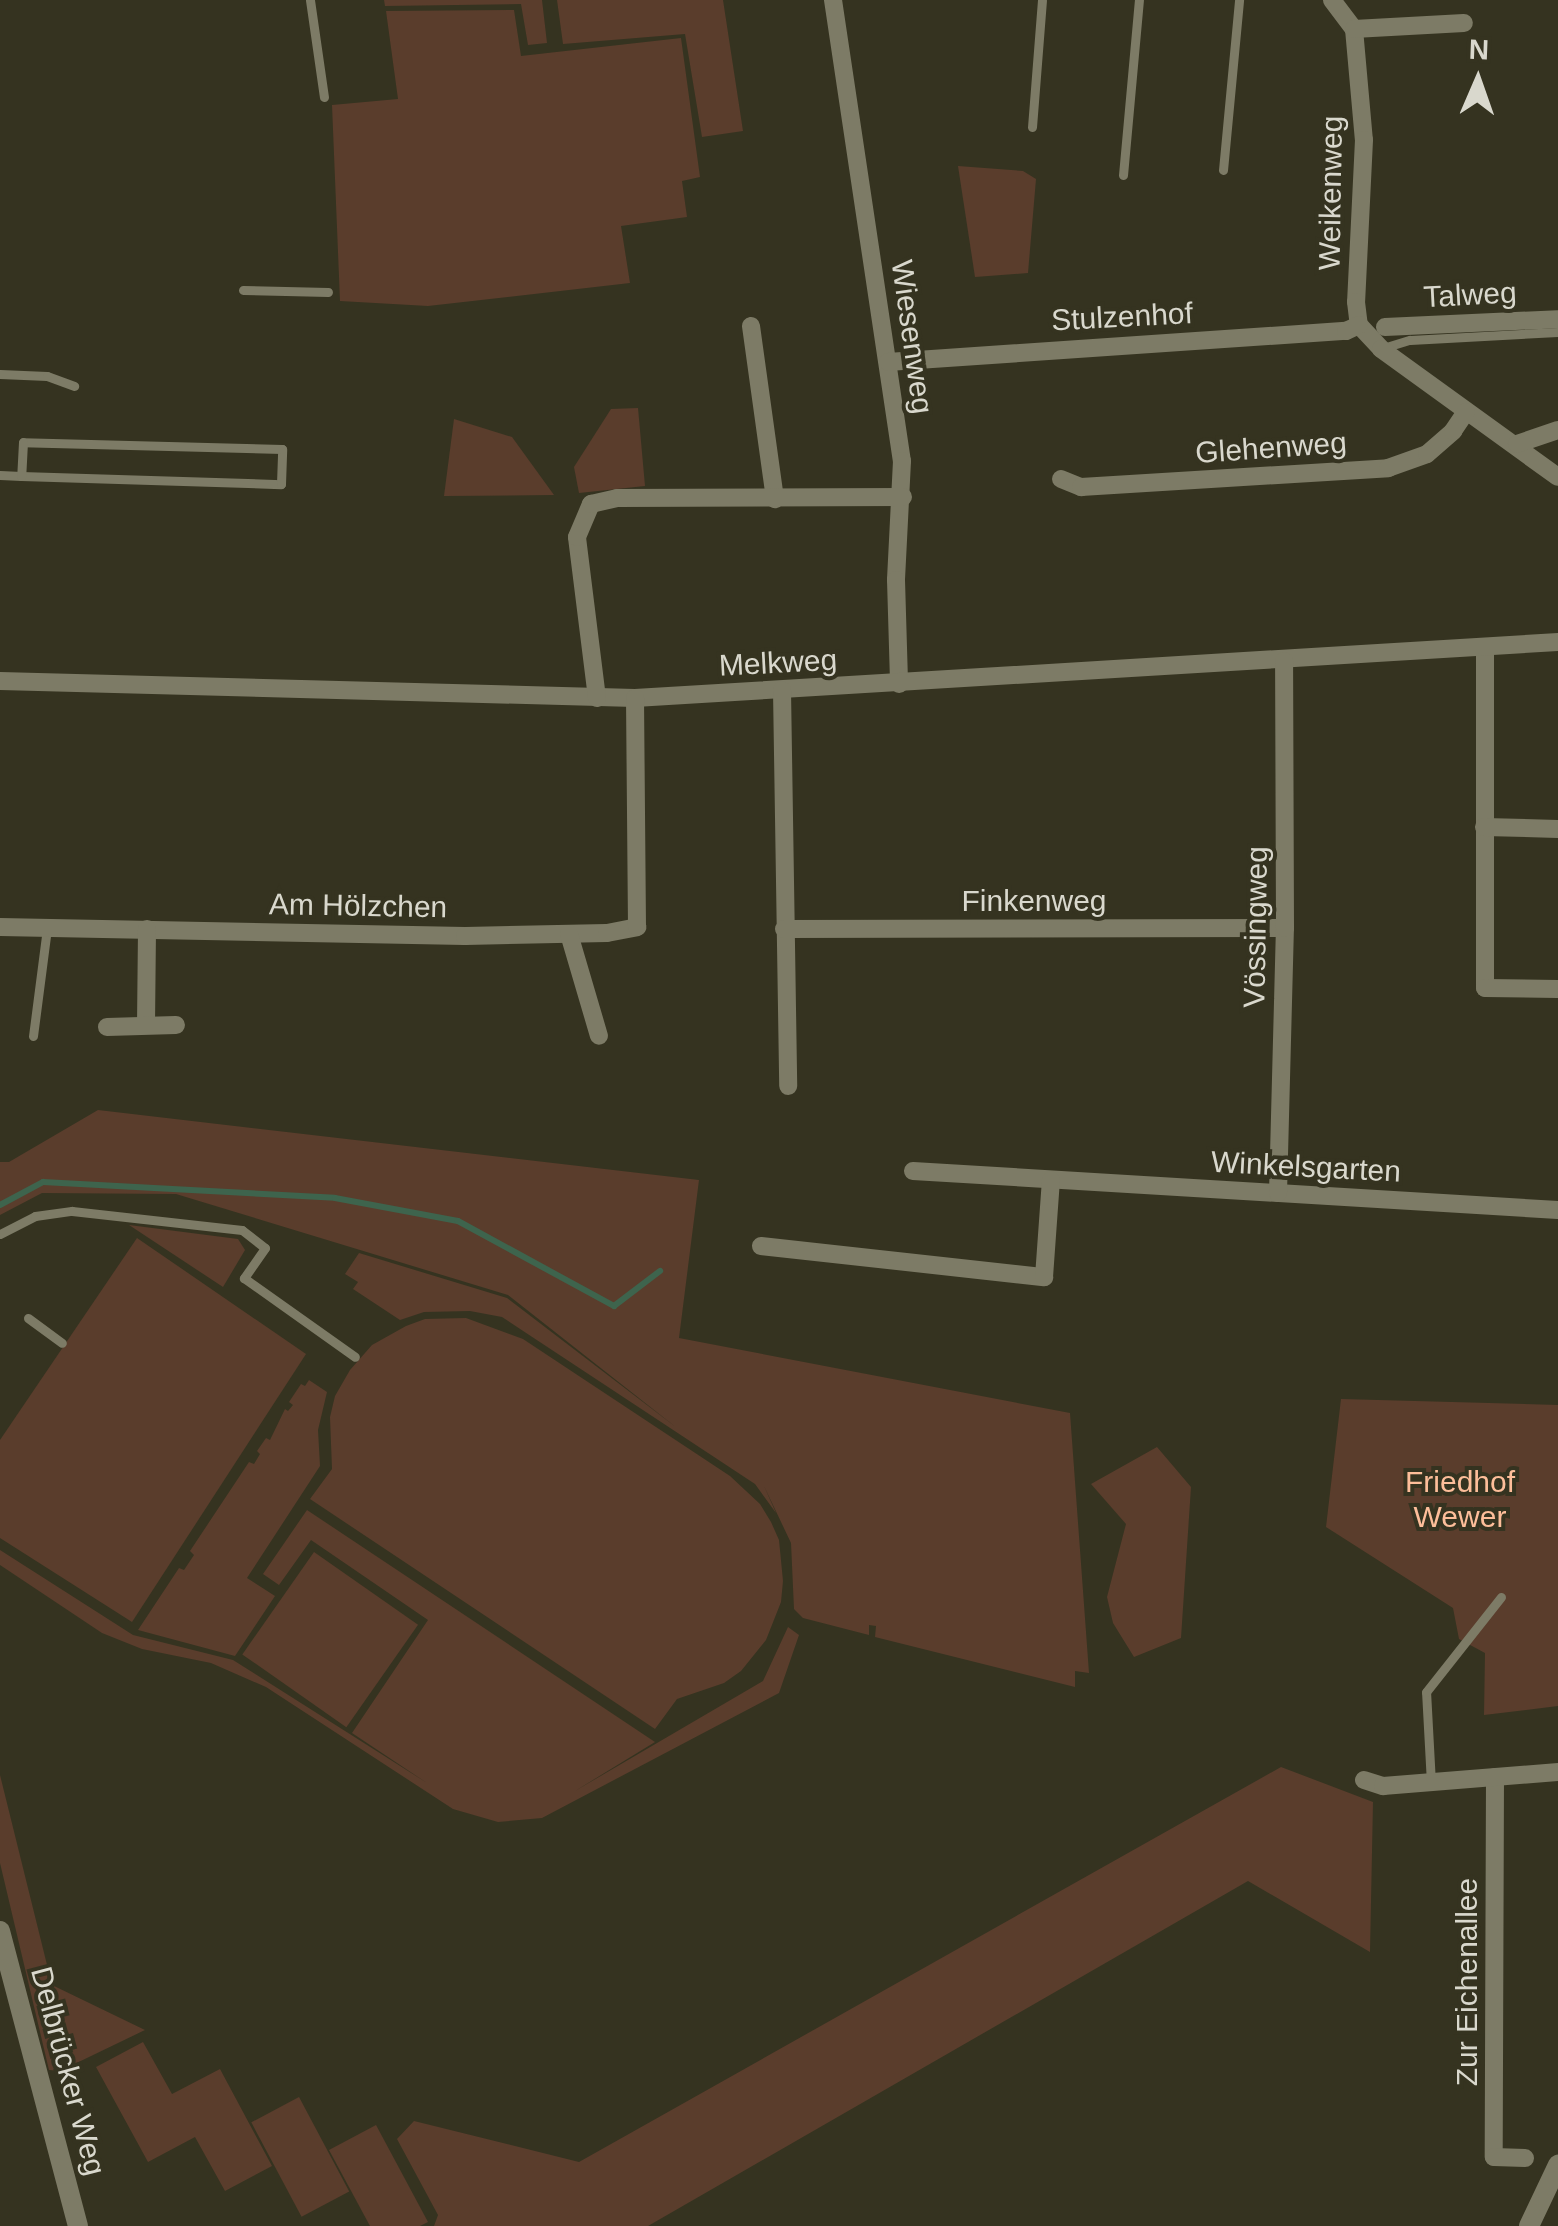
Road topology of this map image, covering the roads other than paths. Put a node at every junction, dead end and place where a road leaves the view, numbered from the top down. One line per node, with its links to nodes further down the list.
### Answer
1 (310, 0): 9 (lane)
2 (834, 0): 21 (street, Wiesenweg)
3 (1042, 0): 10 (lane)
4 (1139, 0): 12 (lane)
5 (1238, 0): 11 (lane)
6 (1332, 0): 8 (street)
7 (1464, 23): 8 (street)
8 (1354, 29): 16 (street, Weikenweg)
9 (324, 97)
10 (1032, 127)
11 (1223, 170)
12 (1123, 175)
13 (243, 290): 14 (lane)
14 (328, 292)
15 (1558, 319): 18 (street, Talweg)
16 (1359, 324): 20 (street); 21 (street, Stulzenhof)
17 (751, 326): 32 (street)
18 (1386, 327)
19 (1558, 332): 20 (lane)
20 (1381, 349): 24 (street)
21 (888, 362): 31 (street, Wiesenweg)
22 (0, 374): 23 (lane)
23 (74, 386)
24 (1466, 412): 26 (street); 30 (street, Glehenweg)
25 (1558, 430): 26 (street)
26 (1516, 444): 29 (street)
27 (0, 474): 28 (lane)
28 (21, 476): 28 (lane)
29 (1558, 477)
30 (1061, 480)
31 (902, 497): 32 (street); 37 (street, Wiesenweg)
32 (775, 499): 39 (street)
33 (1558, 642): 34 (street, Melkweg)
34 (1486, 647): 35 (street, Melkweg); 41 (street)
35 (1284, 661): 37 (street, Melkweg); 45 (street, Vössingweg)
36 (0, 681): 39 (street, Melkweg)
37 (899, 684): 38 (street, Melkweg)
38 (782, 690): 40 (street, Melkweg); 47 (street)
39 (597, 698): 40 (street, Melkweg)
40 (634, 698): 48 (street, Am Hölzchen)
41 (1484, 827): 42 (street); 49 (street)
42 (1558, 829)
43 (0, 927): 44 (street, Am Hölzchen)
44 (47, 928): 46 (street, Am Hölzchen); 53 (lane)
45 (1285, 928): 47 (street, Finkenweg); 58 (street, Vössingweg)
46 (147, 929): 48 (street, Am Hölzchen); 51 (street)
47 (784, 929): 55 (street)
48 (569, 934): 54 (street)
49 (1558, 989)
50 (176, 1024): 51 (street)
51 (146, 1026): 52 (street)
52 (108, 1027)
53 (33, 1036)
54 (599, 1036)
55 (788, 1086)
56 (913, 1170): 57 (street, Winkelsgarten)
57 (1051, 1180): 58 (street, Winkelsgarten); 61 (street)
58 (1278, 1193): 59 (street, Winkelsgarten)
59 (1558, 1210)
60 (0, 1234): 64 (lane)
61 (761, 1246)
62 (28, 1318): 63 (lane)
63 (62, 1343)
64 (356, 1357)
65 (1500, 1597): 69 (lane)
66 (1558, 1772): 67 (street)
67 (1495, 1777): 69 (street); 71 (street, Zur Eichenallee)
68 (1364, 1780): 69 (street)
69 (1431, 1783)
70 (0, 1931): 73 (street, Delbrücker Weg)
71 (1525, 2158)
72 (1558, 2164): 74 (street)
73 (78, 2226)
74 (1529, 2226)

